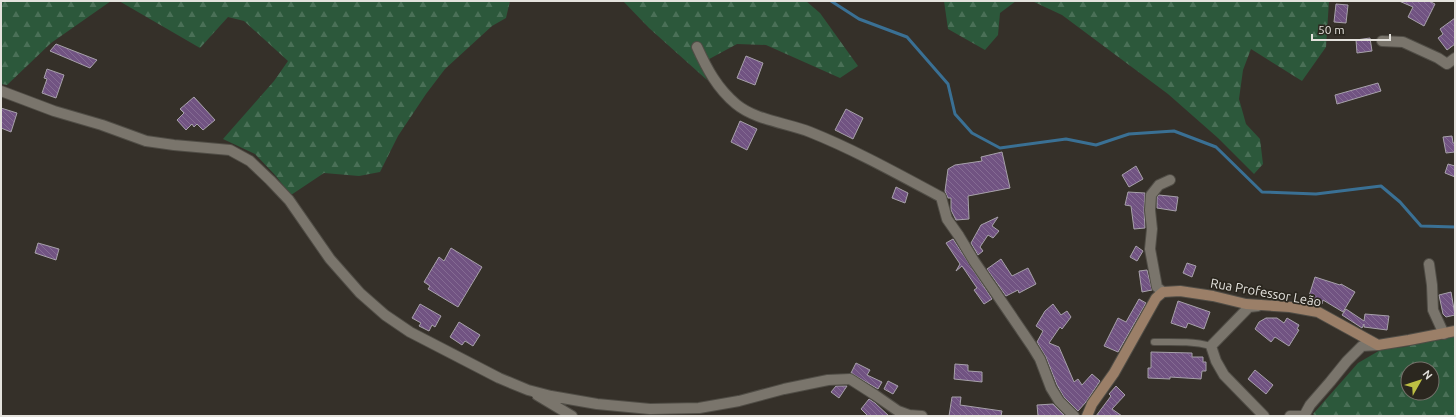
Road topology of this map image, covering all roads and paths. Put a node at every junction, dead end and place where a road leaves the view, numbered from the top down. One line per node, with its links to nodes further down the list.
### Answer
1 (1382, 41): 3 (street)
2 (698, 47): 17 (street)
3 (1455, 58)
4 (1, 91): 14 (street)
5 (1170, 180): 7 (street)
6 (1429, 264): 10 (street)
7 (1163, 292): 8 (street, Rua Professor Leão); 18 (street)
8 (1262, 305): 12 (street, Rua Professor Leão); 13 (street)
9 (1455, 332): 10 (street)
10 (1444, 334): 12 (street)
11 (1154, 342): 13 (lane)
12 (1378, 344): 21 (street)
13 (1211, 346): 19 (street)
14 (528, 390): 15 (street); 16 (street)
15 (572, 416)
16 (922, 416)
17 (1074, 416)
18 (1087, 416)
19 (1264, 416)
20 (1290, 416): 21 (street)
21 (1304, 416)

